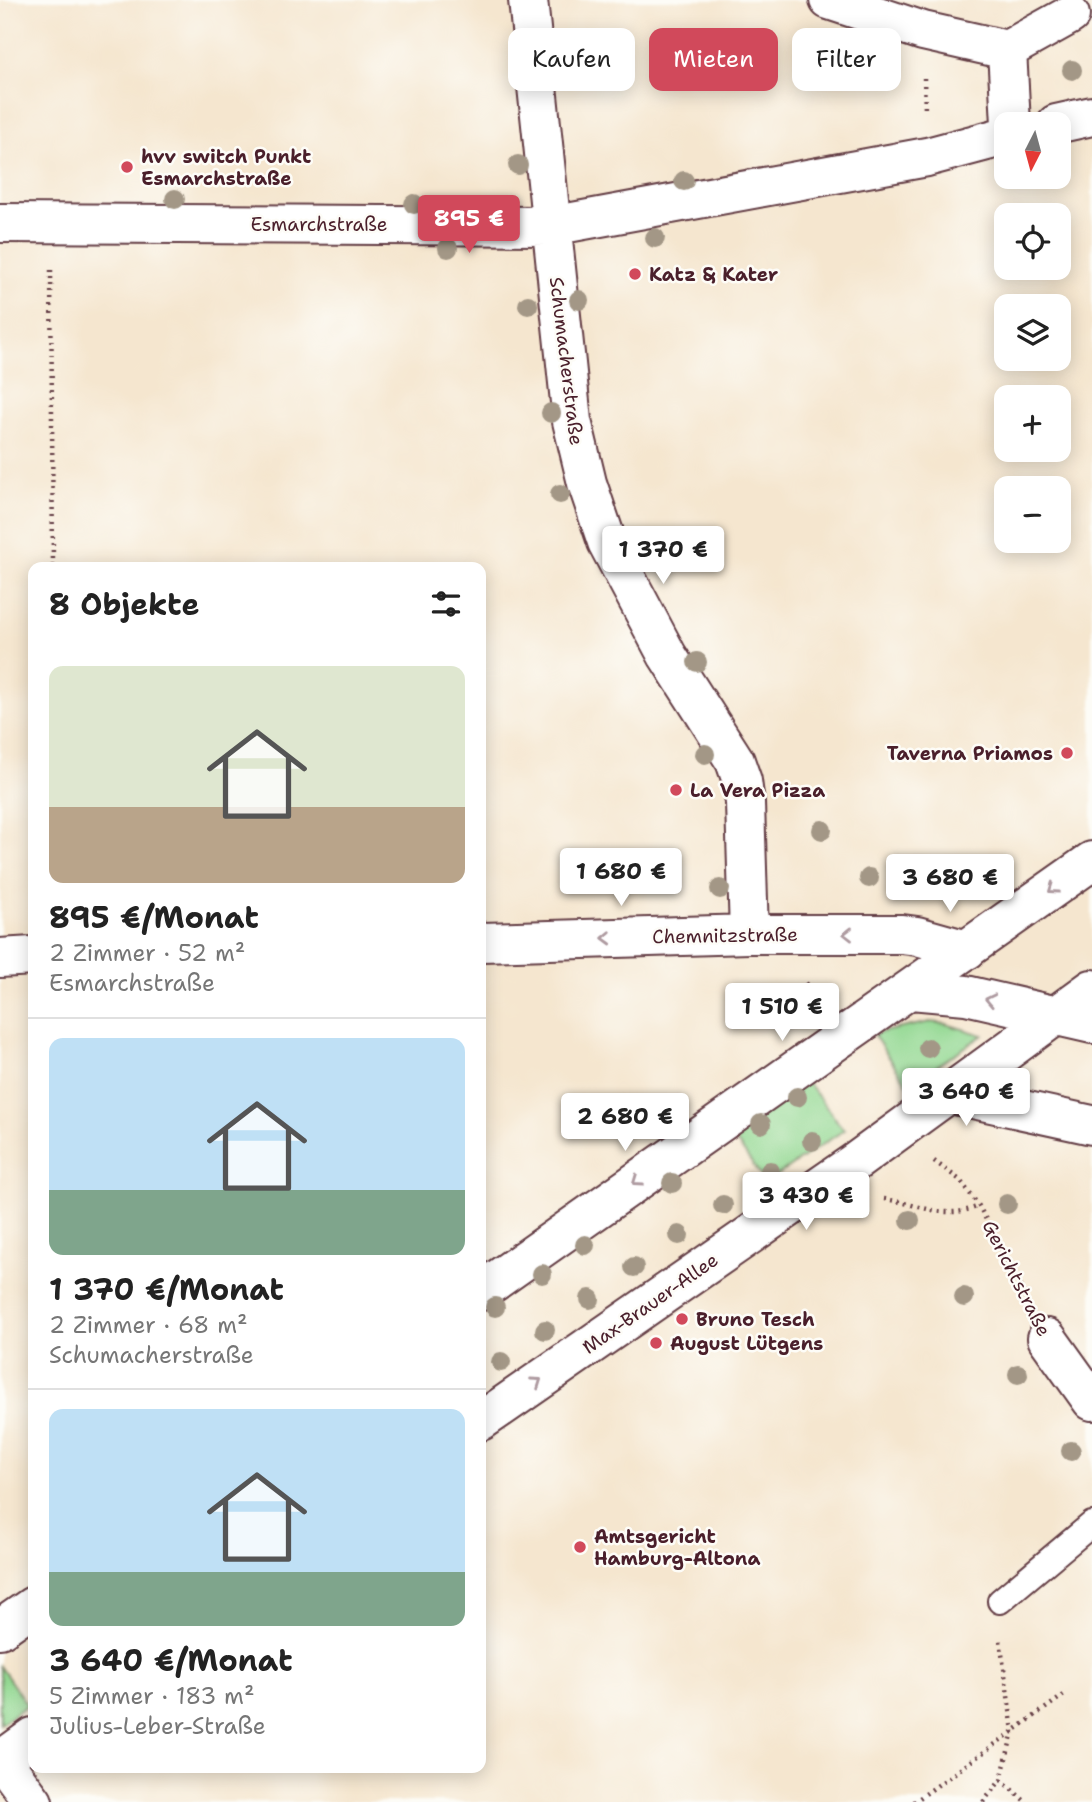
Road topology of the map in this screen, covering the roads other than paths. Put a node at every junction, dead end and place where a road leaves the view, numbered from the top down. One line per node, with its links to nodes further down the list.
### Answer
1 (528, 0): 10 (street, Schumacherstraße)
2 (829, 0): 4 (street)
3 (1077, 16): 4 (street)
4 (1007, 50): 5 (street)
5 (1010, 112)
6 (1092, 116): 7 (street)
7 (1071, 121)
8 (994, 139): 10 (street, Esmarchstraße)
9 (0, 223): 10 (street, Esmarchstraße)
10 (551, 226): 12 (street, Schumacherstraße)
11 (1092, 861): 14 (street, one-way to 14)
12 (749, 934): 13 (street, Chemnitzstraße, one-way to 13); 14 (street, Chemnitzstraße, one-way to 12)
13 (486, 942)
14 (967, 950): 18 (street)
15 (28, 956): 16 (street)
16 (0, 958)
17 (1092, 989): 19 (street, Max-Brauer-Allee)
18 (911, 990): 19 (street, one-way to 18); 22 (street, one-way to 22)
19 (1074, 1020): 20 (street, Max-Brauer-Allee)
20 (950, 1094): 21 (street); 25 (street, Max-Brauer-Allee, one-way to 20)
21 (1092, 1125)
22 (486, 1288)
23 (1046, 1338): 24 (street, Gerichtstraße)
24 (1092, 1401)
25 (486, 1418)
26 (1092, 1524): 27 (lane)
27 (1000, 1601)
28 (28, 1609): 29 (street)
29 (0, 1629)
30 (28, 1741): 31 (street)
31 (1, 1760): 32 (street)
32 (33, 1802)

